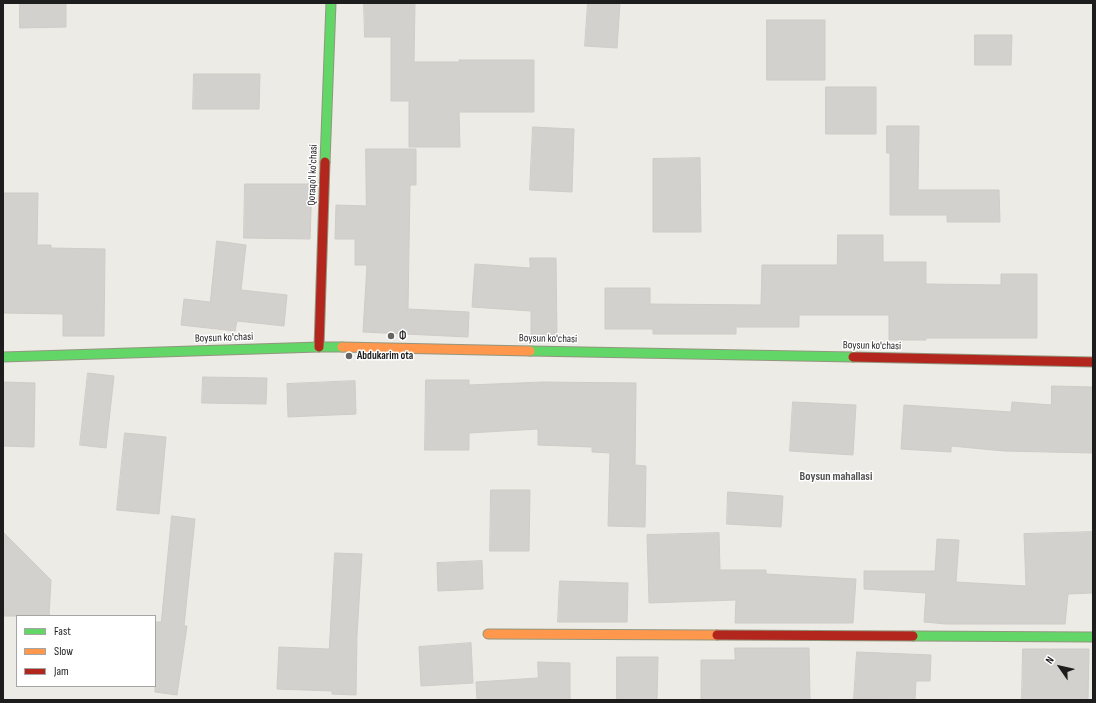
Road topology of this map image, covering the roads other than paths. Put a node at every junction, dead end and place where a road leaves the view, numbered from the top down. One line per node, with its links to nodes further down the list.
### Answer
1 (331, 3): 2 (street, Qoraqo'l ko'chasi)
2 (319, 347): 3 (street, Boysun ko'chasi); 4 (street, Boysun ko'chasi)
3 (3, 357)
4 (1093, 362)
5 (488, 634): 6 (street)
6 (1093, 637)

